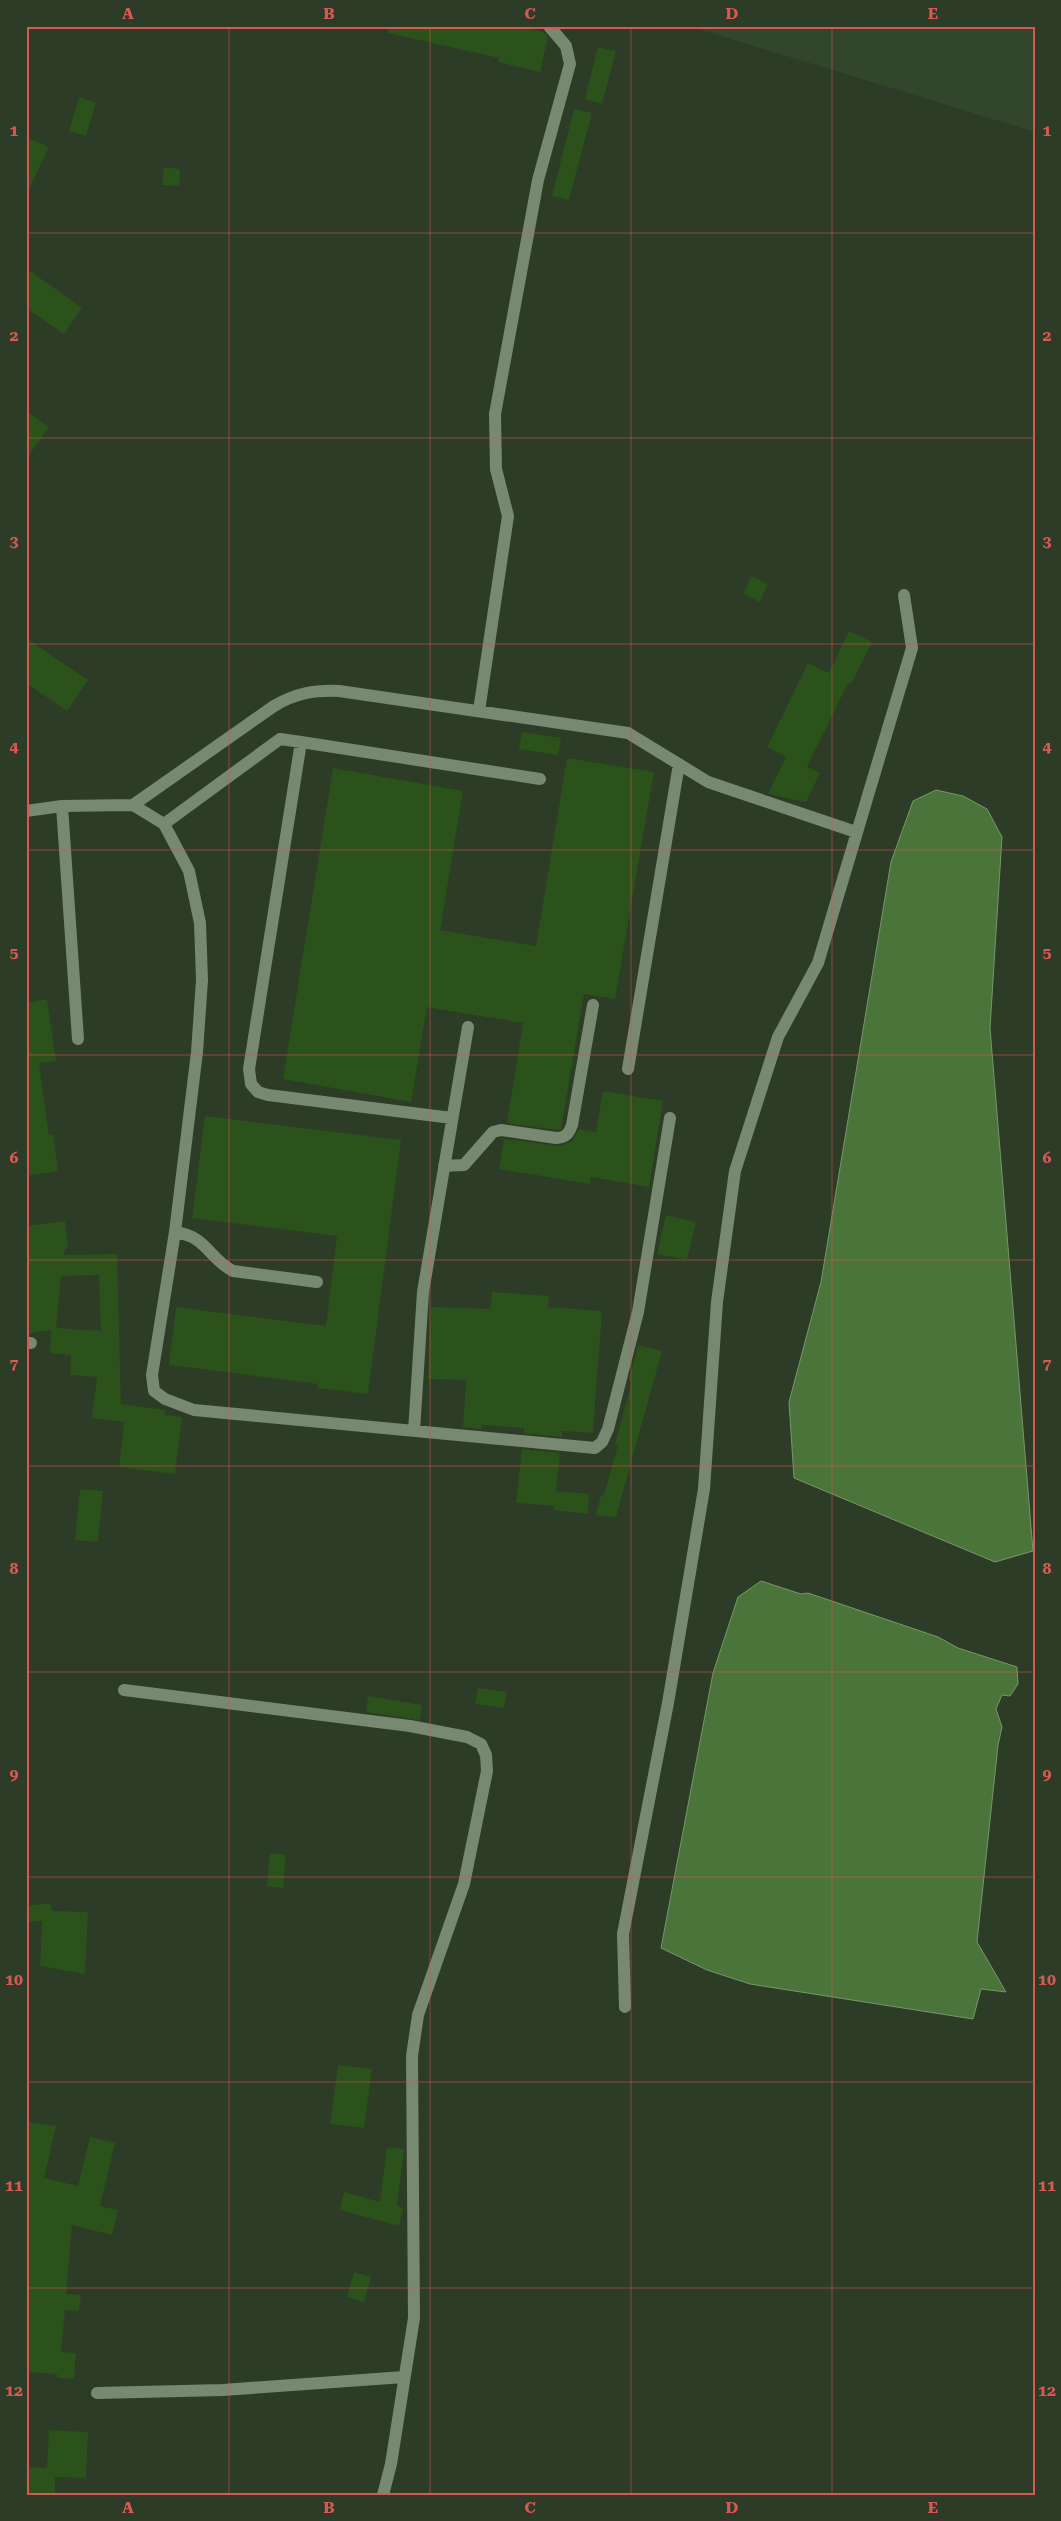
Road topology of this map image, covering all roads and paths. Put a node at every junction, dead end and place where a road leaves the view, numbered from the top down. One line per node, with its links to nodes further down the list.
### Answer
1 (549, 26): 3 (street)
2 (904, 595): 11 (street)
3 (479, 711): 5 (street); 7 (street)
4 (301, 742): 6 (street); 10 (street); 16 (street)
5 (679, 764): 11 (street); 15 (street)
6 (540, 779)
7 (132, 805): 8 (street); 10 (street)
8 (62, 806): 9 (street); 14 (street)
9 (26, 811)
10 (164, 824): 19 (street)
11 (856, 832): 23 (street)
12 (593, 1005): 18 (street)
13 (468, 1027): 16 (street)
14 (78, 1039)
15 (628, 1070)
16 (452, 1118): 18 (street)
17 (670, 1118): 21 (street)
18 (444, 1166): 21 (street)
19 (175, 1232): 20 (street); 21 (street)
20 (317, 1282)
21 (414, 1431)
22 (124, 1690): 24 (street)
23 (625, 2007)
24 (404, 2377): 25 (street); 26 (street)
25 (97, 2392)
26 (383, 2495)

